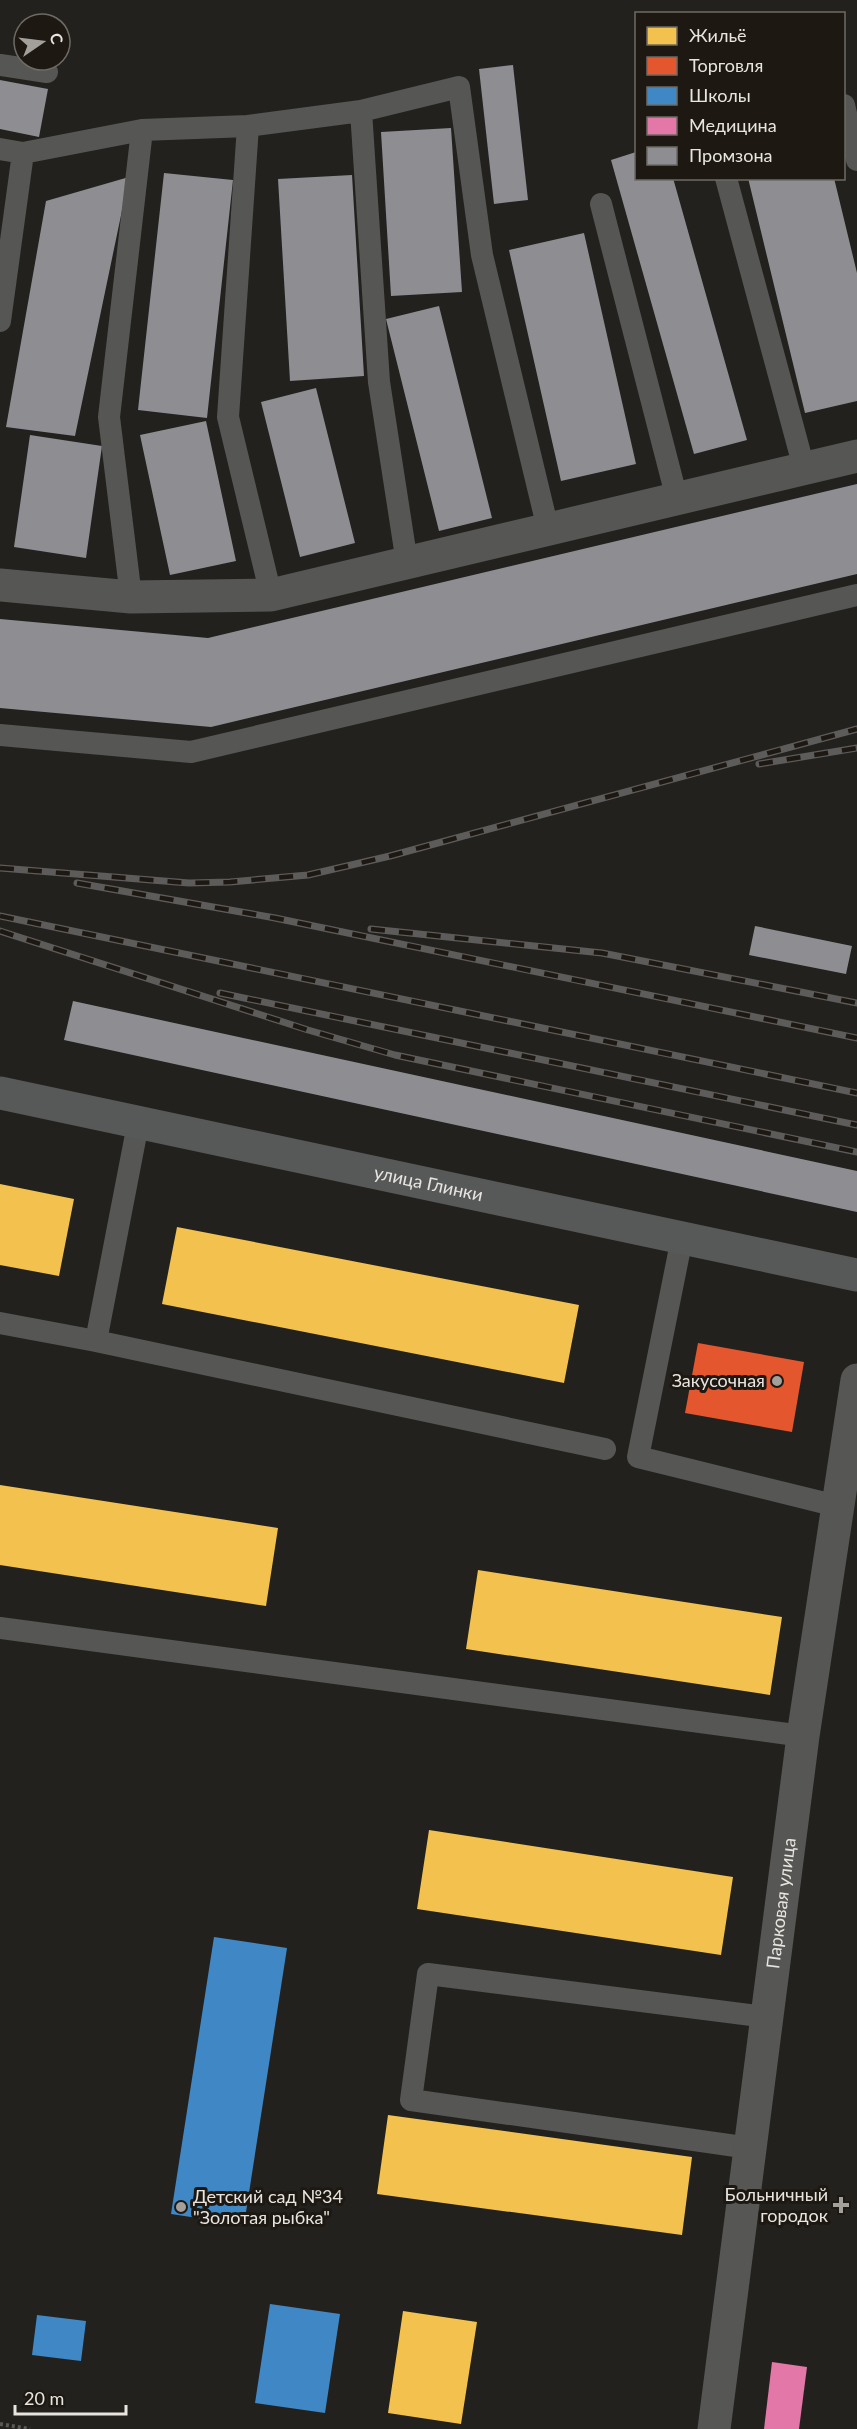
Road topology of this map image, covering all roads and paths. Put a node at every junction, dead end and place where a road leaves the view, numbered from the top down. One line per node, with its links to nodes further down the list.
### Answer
1 (361, 111): 3 (lane); 14 (lane); 15 (lane)
2 (845, 113): 7 (lane)
3 (248, 126): 4 (lane); 17 (lane)
4 (142, 130): 6 (lane); 19 (lane)
5 (0, 149): 6 (lane)
6 (23, 153): 10 (lane)
7 (857, 160)
8 (727, 180): 12 (lane)
9 (601, 204): 13 (lane)
10 (0, 321)
11 (857, 456): 12 (street)
12 (804, 468): 13 (street)
13 (677, 499): 14 (street)
14 (548, 529): 15 (street)
15 (407, 563): 17 (street)
16 (0, 585): 19 (street)
17 (271, 595): 19 (street)
18 (857, 595): 20 (lane)
19 (131, 597)
20 (0, 735)
21 (0, 1093): 22 (street, улица Глинки)
22 (138, 1124): 23 (street, улица Глинки); 26 (lane)
23 (681, 1238): 24 (street, улица Глинки); 29 (lane)
24 (857, 1275)
25 (0, 1323): 26 (lane)
26 (96, 1341): 28 (lane)
27 (857, 1380): 29 (street, Парковая улица)
28 (605, 1449)
29 (837, 1506): 31 (street, Парковая улица)
30 (0, 1628): 31 (lane)
31 (802, 1736): 32 (street, Парковая улица)
32 (766, 2017): 33 (street, Парковая улица); 33 (lane)
33 (750, 2148): 36 (street, Парковая улица)
34 (0, 2424): 35 (path)
35 (30, 2429)
36 (714, 2429)

